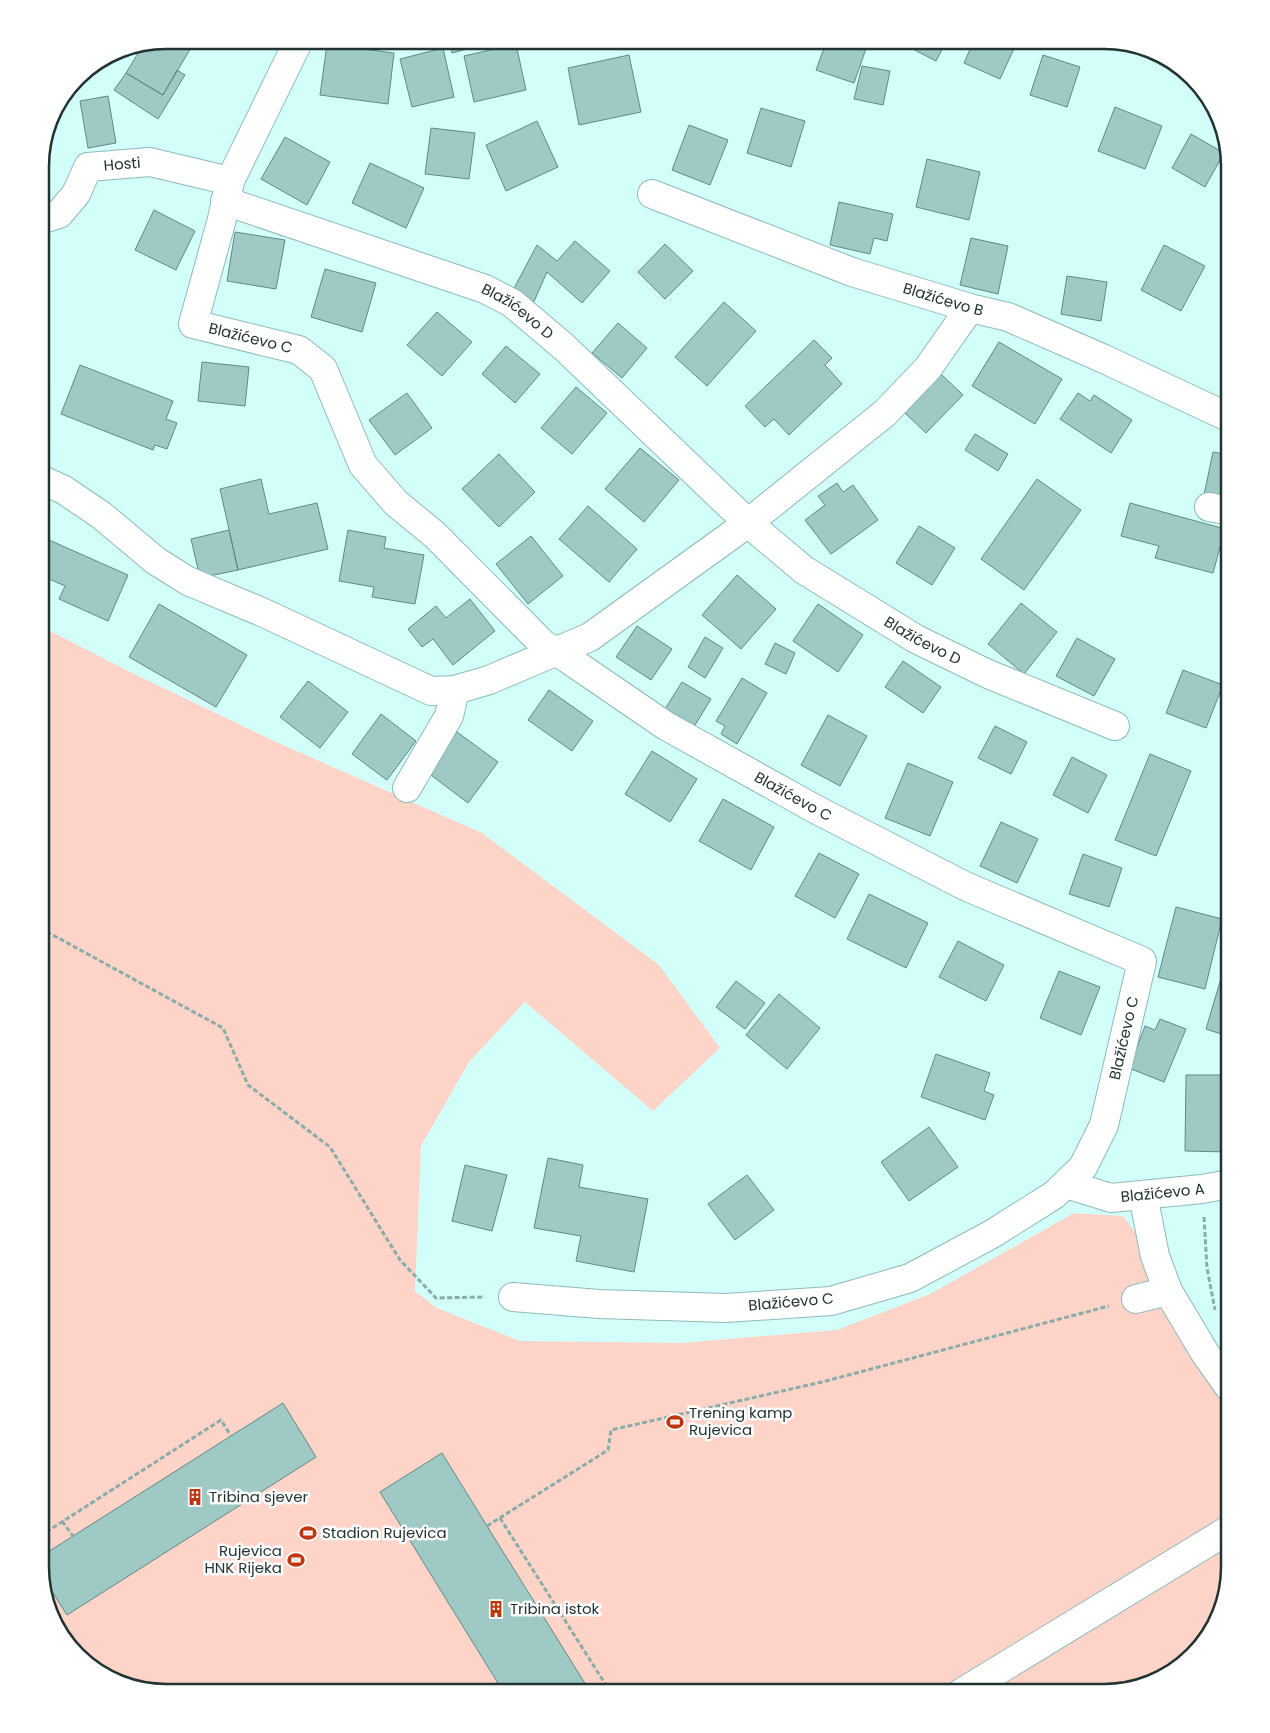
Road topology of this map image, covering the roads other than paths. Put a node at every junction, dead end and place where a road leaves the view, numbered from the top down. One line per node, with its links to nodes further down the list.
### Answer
1 (296, 49): 2 (street, Blažićevo C)
2 (228, 191): 4 (street, Hosti); 8 (street, Blažićevo D); 9 (street, Blažićevo C)
3 (652, 194): 5 (street, Blažićevo B)
4 (49, 217)
5 (970, 308): 6 (street, Blažićevo B); 8 (street)
6 (1221, 414)
7 (49, 484): 10 (street)
8 (748, 523): 9 (street); 11 (street, Blažićevo D)
9 (556, 652): 10 (street); 13 (street, Blažićevo C)
10 (455, 690): 12 (street)
11 (1115, 726)
12 (407, 788)
13 (1066, 1184): 15 (street, Blažićevo A); 17 (street, Blažićevo C)
14 (1221, 1186): 15 (street, Blažićevo A)
15 (1143, 1195): 16 (street)
16 (1168, 1291): 18 (street); 19 (street)
17 (513, 1297)
18 (1136, 1299)
19 (1221, 1375)
20 (1221, 1534): 21 (street)
21 (976, 1684)

